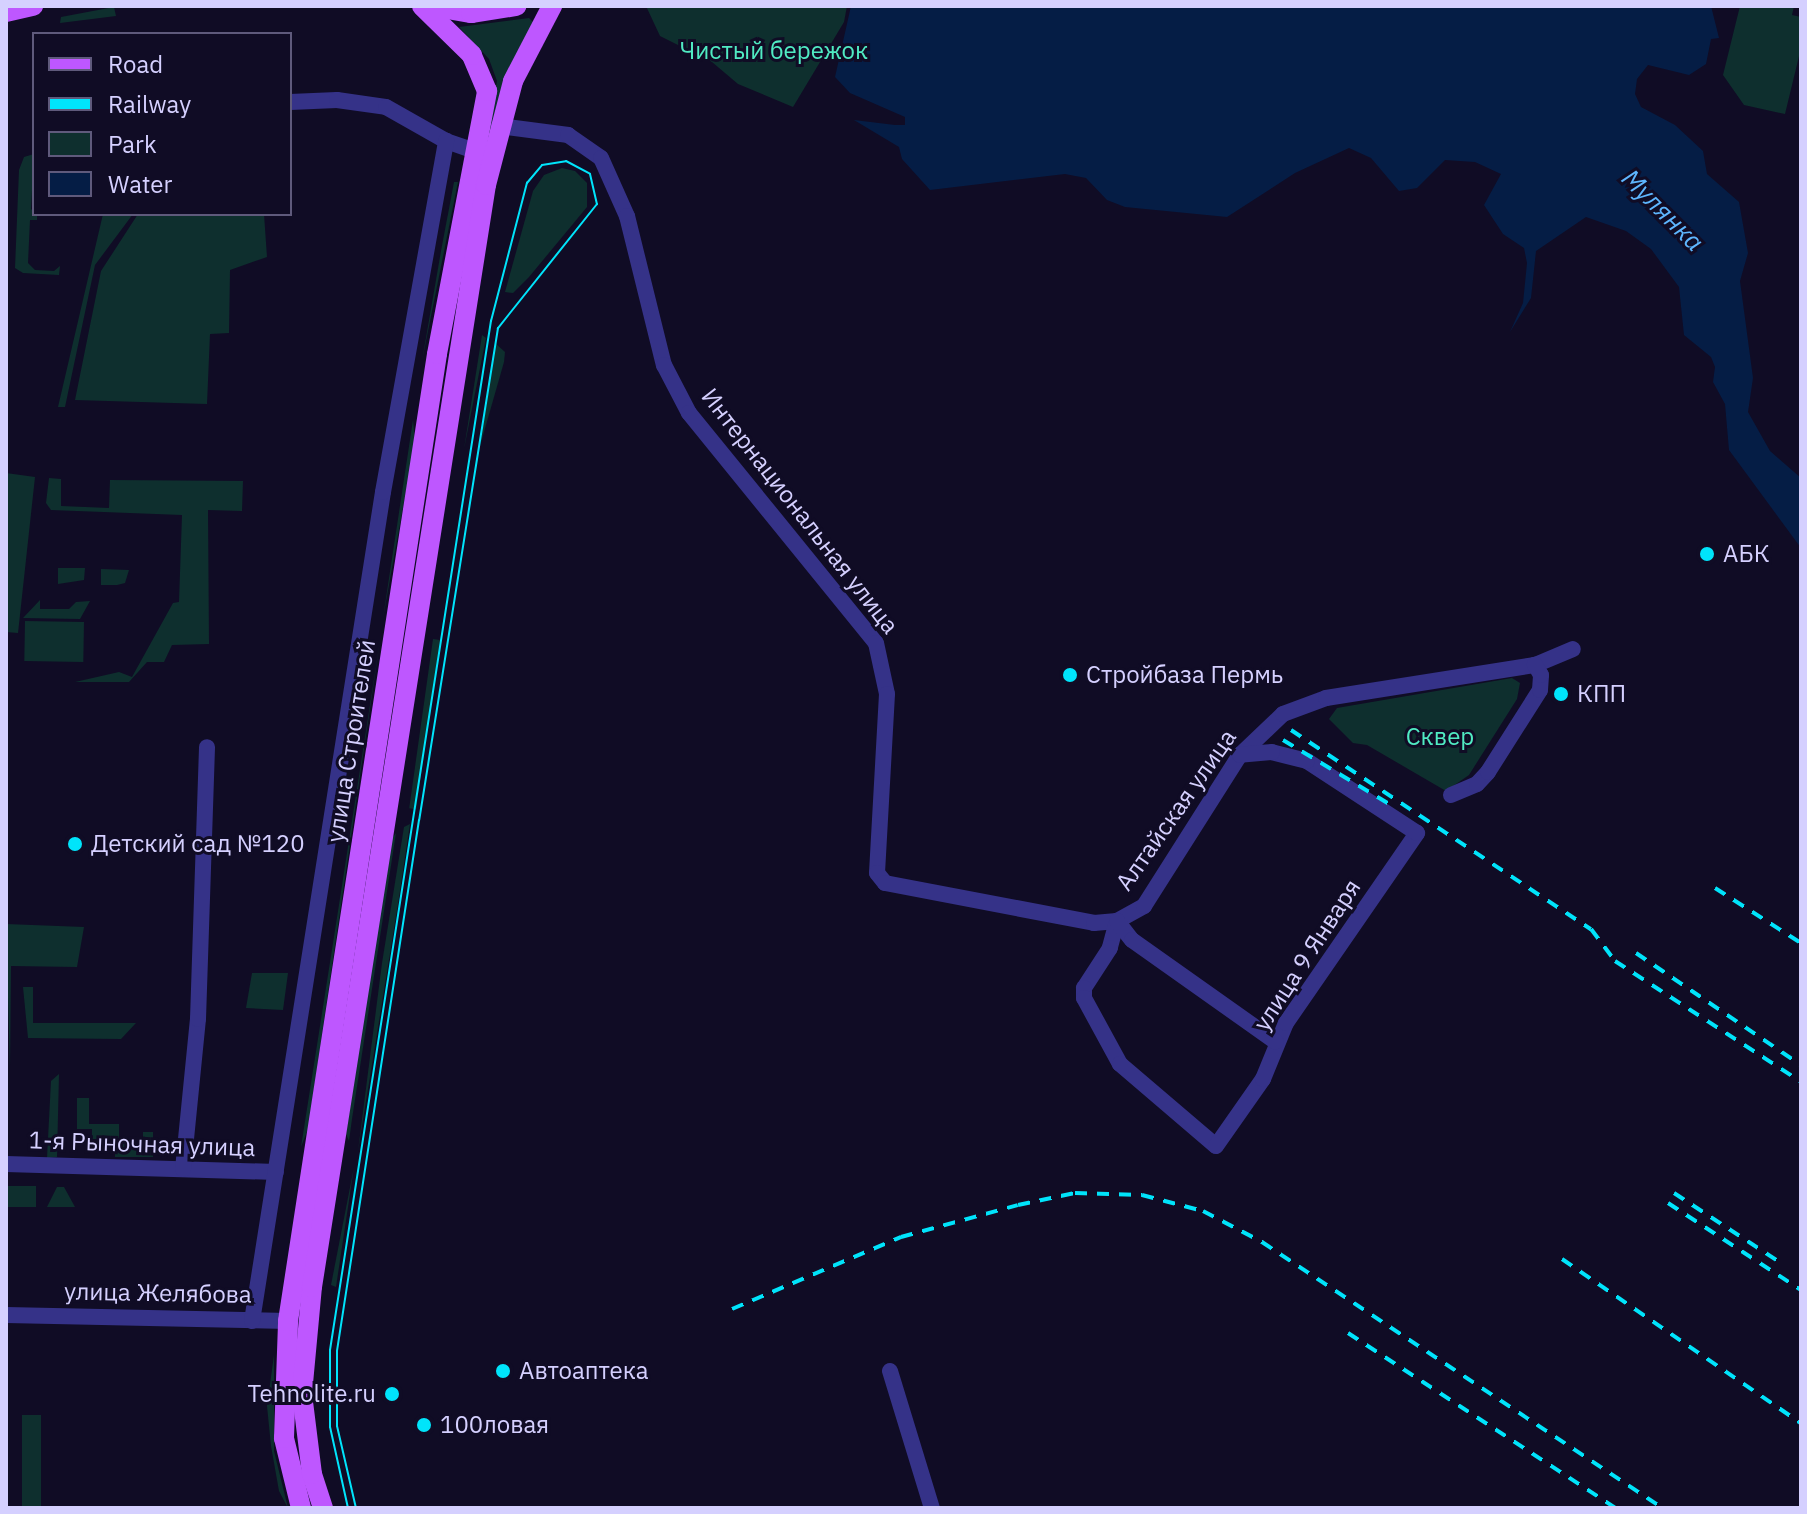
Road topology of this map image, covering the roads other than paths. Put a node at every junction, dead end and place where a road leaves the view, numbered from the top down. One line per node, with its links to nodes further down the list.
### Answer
1 (33, 6): 6 (main road)
2 (422, 6): 10 (main road, улица Строителей)
3 (430, 6): 4 (main road)
4 (516, 6)
5 (552, 6): 8 (main road, улица Строителей)
6 (6, 12)
7 (292, 102): 9 (street)
8 (499, 126): 16 (street, Интернациональная улица); 23 (main road, улица Строителей)
9 (446, 141): 10 (street); 21 (street)
10 (475, 151): 23 (main road, улица Строителей)
11 (1573, 649): 12 (street)
12 (1535, 665): 14 (street, Алтайская улица); 15 (street)
13 (207, 747): 20 (street)
14 (1240, 755): 16 (street, Алтайская улица); 17 (street, улица 9 Января)
15 (1451, 795)
16 (1117, 921): 17 (street); 18 (street, Алтайская улица)
17 (1276, 1042): 18 (street, улица 9 Января)
18 (1216, 1146)
19 (6, 1164): 20 (street, 1-я Рыночная улица)
20 (183, 1169): 21 (street, 1-я Рыночная улица)
21 (276, 1172): 24 (street)
22 (6, 1315): 24 (street, улица Желябова)
23 (298, 1320): 24 (street, улица Желябова); 26 (main road, улица Строителей); 27 (main road, улица Строителей)
24 (252, 1321)
25 (890, 1371): 28 (street)
26 (301, 1508)
27 (323, 1508)
28 (932, 1508)

